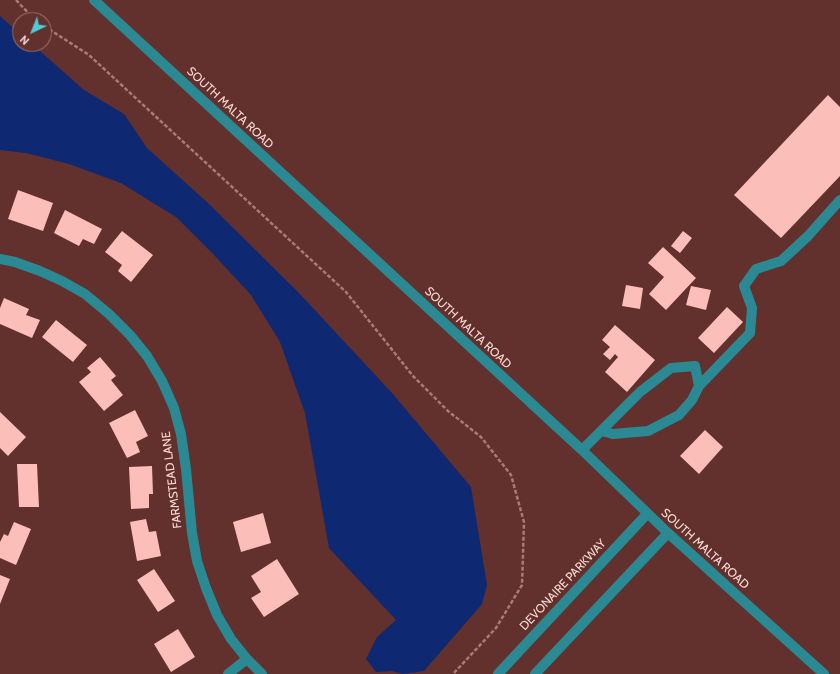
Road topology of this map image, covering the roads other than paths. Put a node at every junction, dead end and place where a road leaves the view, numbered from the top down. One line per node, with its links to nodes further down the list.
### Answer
1 (94, 0): 6 (street, SOUTH MALTA ROAD)
2 (840, 200): 4 (street)
3 (0, 259): 9 (street, FARMSTEAD LANE)
4 (699, 386): 5 (street); 5 (street)
5 (602, 431): 6 (street)
6 (582, 450): 7 (street, SOUTH MALTA ROAD)
7 (647, 514): 8 (street, SOUTH MALTA ROAD); 12 (street, DEVONAIRE PARKWAY)
8 (668, 533): 13 (street); 14 (street, SOUTH MALTA ROAD)
9 (247, 659): 10 (street); 11 (street, FARMSTEAD LANE)
10 (228, 674)
11 (262, 674)
12 (498, 674)
13 (535, 674)
14 (824, 674)

